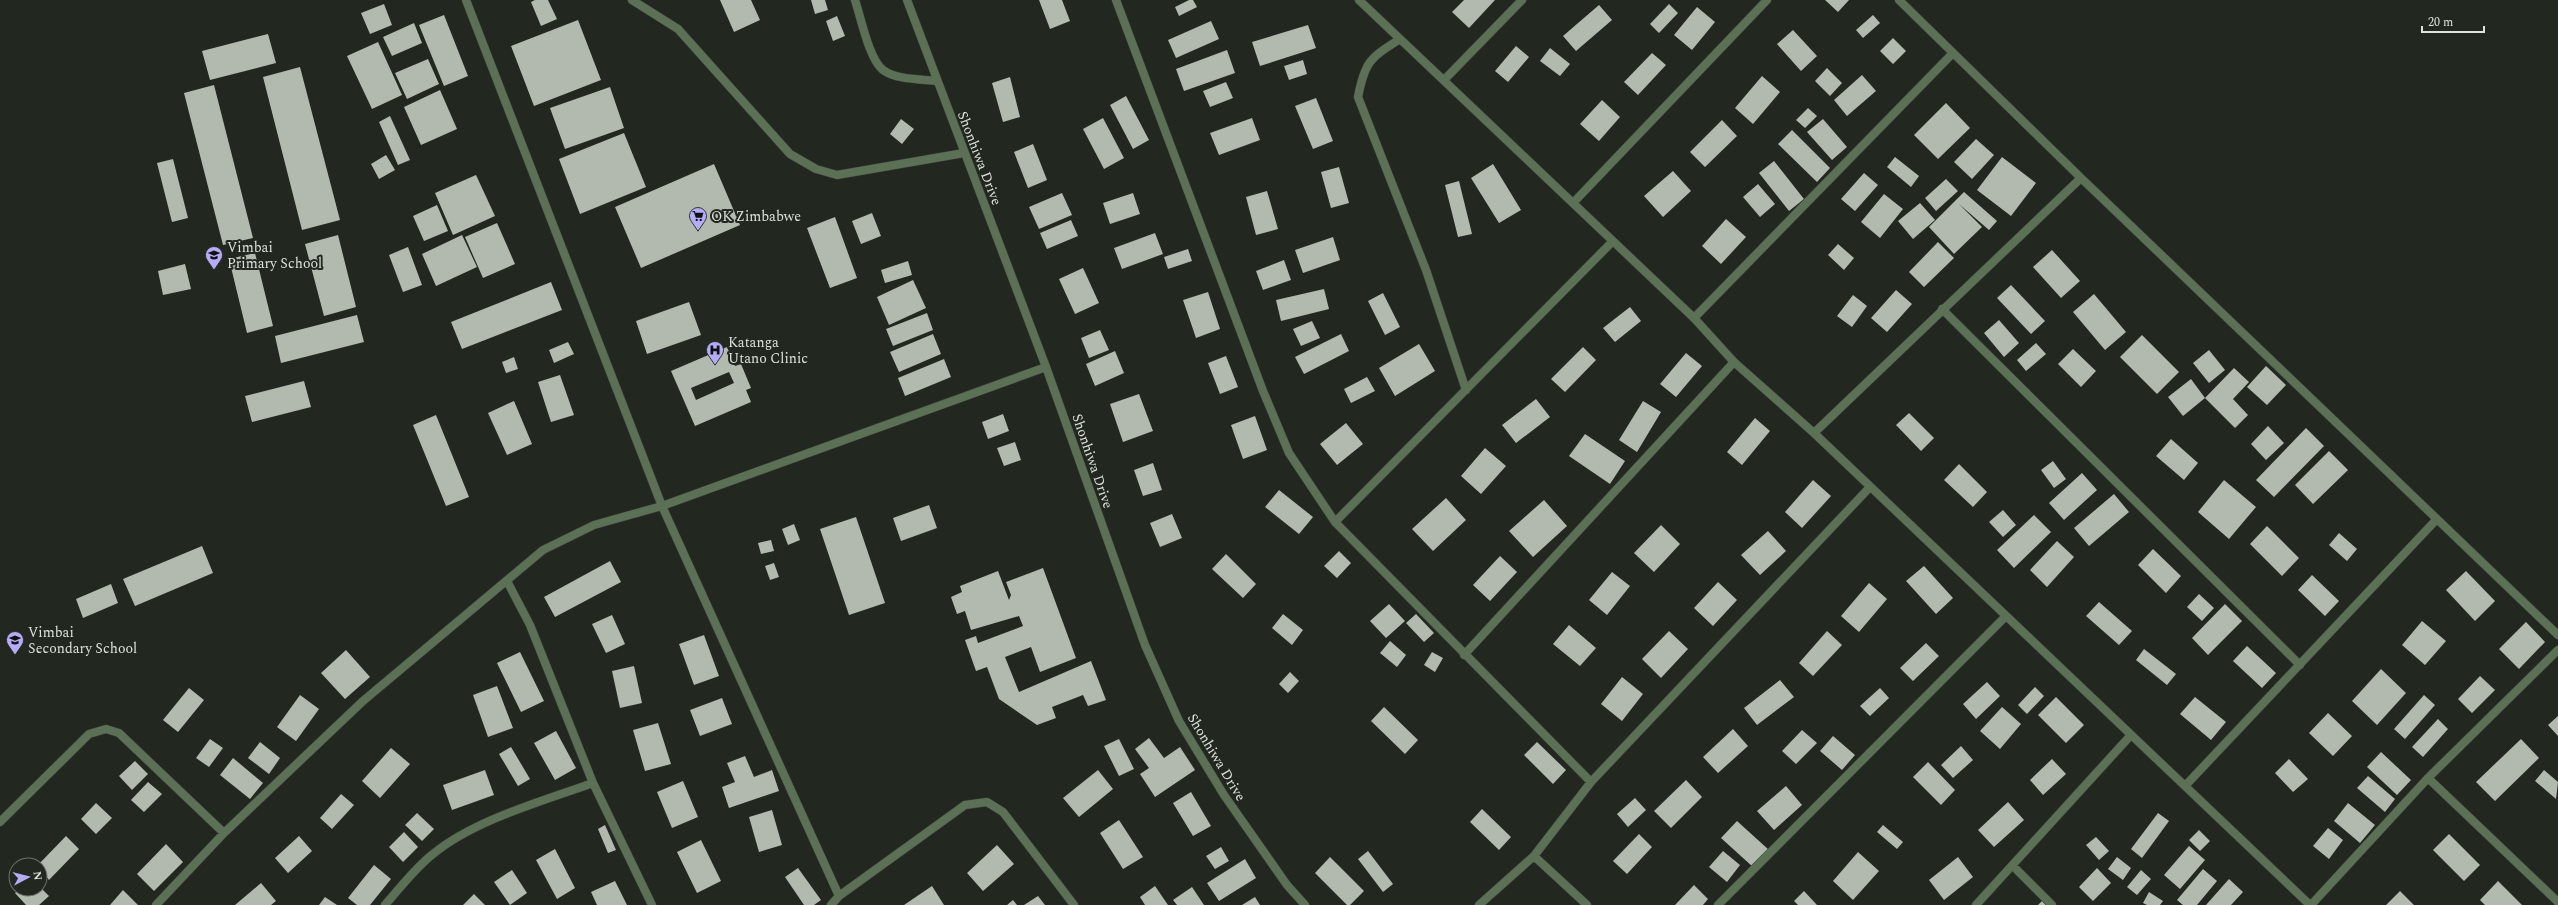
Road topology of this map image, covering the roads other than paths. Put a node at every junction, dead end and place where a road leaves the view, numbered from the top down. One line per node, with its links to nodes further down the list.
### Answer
1 (466, 0): 25 (street)
2 (632, 0): 14 (street)
3 (855, 0): 13 (street)
4 (907, 0): 13 (street, Shonhiwa Drive)
5 (1116, 0): 27 (street)
6 (1359, 0): 10 (street)
7 (1522, 0): 12 (street)
8 (1767, 0): 16 (street)
9 (1899, 0): 11 (street)
10 (1400, 38): 12 (street); 22 (street)
11 (1953, 53): 15 (street); 19 (street)
12 (1444, 80): 16 (street)
13 (937, 82): 14 (street, Shonhiwa Drive)
14 (964, 153): 21 (street, Shonhiwa Drive)
15 (2081, 178): 18 (street); 26 (street)
16 (1573, 203): 17 (street)
17 (1612, 242): 19 (street); 22 (street)
18 (1942, 309): 23 (street); 33 (street)
19 (1694, 318): 20 (street)
20 (1734, 362): 23 (street); 32 (street)
21 (1046, 367): 25 (street); 50 (street, Shonhiwa Drive)
22 (1466, 390): 27 (street)
23 (1814, 433): 24 (street)
24 (1870, 487): 29 (street); 36 (street)
25 (662, 506): 28 (street); 43 (street)
26 (2436, 520): 30 (street); 33 (street)
27 (1335, 522): 32 (street)
28 (507, 581): 37 (street); 40 (street)
29 (2006, 616): 34 (street); 53 (street)
30 (2558, 635)
31 (2558, 650): 35 (street)
32 (1464, 655): 36 (street)
33 (2300, 665): 38 (street)
34 (2131, 735): 38 (street); 42 (street)
35 (2428, 778): 44 (street); 56 (street)
36 (1591, 782): 41 (street)
37 (593, 783): 46 (street); 47 (street)
38 (2185, 786): 56 (street)
39 (0, 822): 40 (street)
40 (224, 833): 45 (street)
41 (1534, 856): 51 (street); 52 (street)
42 (2014, 866): 54 (street); 55 (street)
43 (839, 896): 48 (street); 49 (street)
44 (2558, 902)
45 (156, 905)
46 (385, 905)
47 (652, 905)
48 (831, 905)
49 (1074, 905)
50 (1305, 905)
51 (1478, 905)
52 (1587, 905)
53 (1718, 905)
54 (1976, 905)
55 (2052, 905)
56 (2310, 905)

